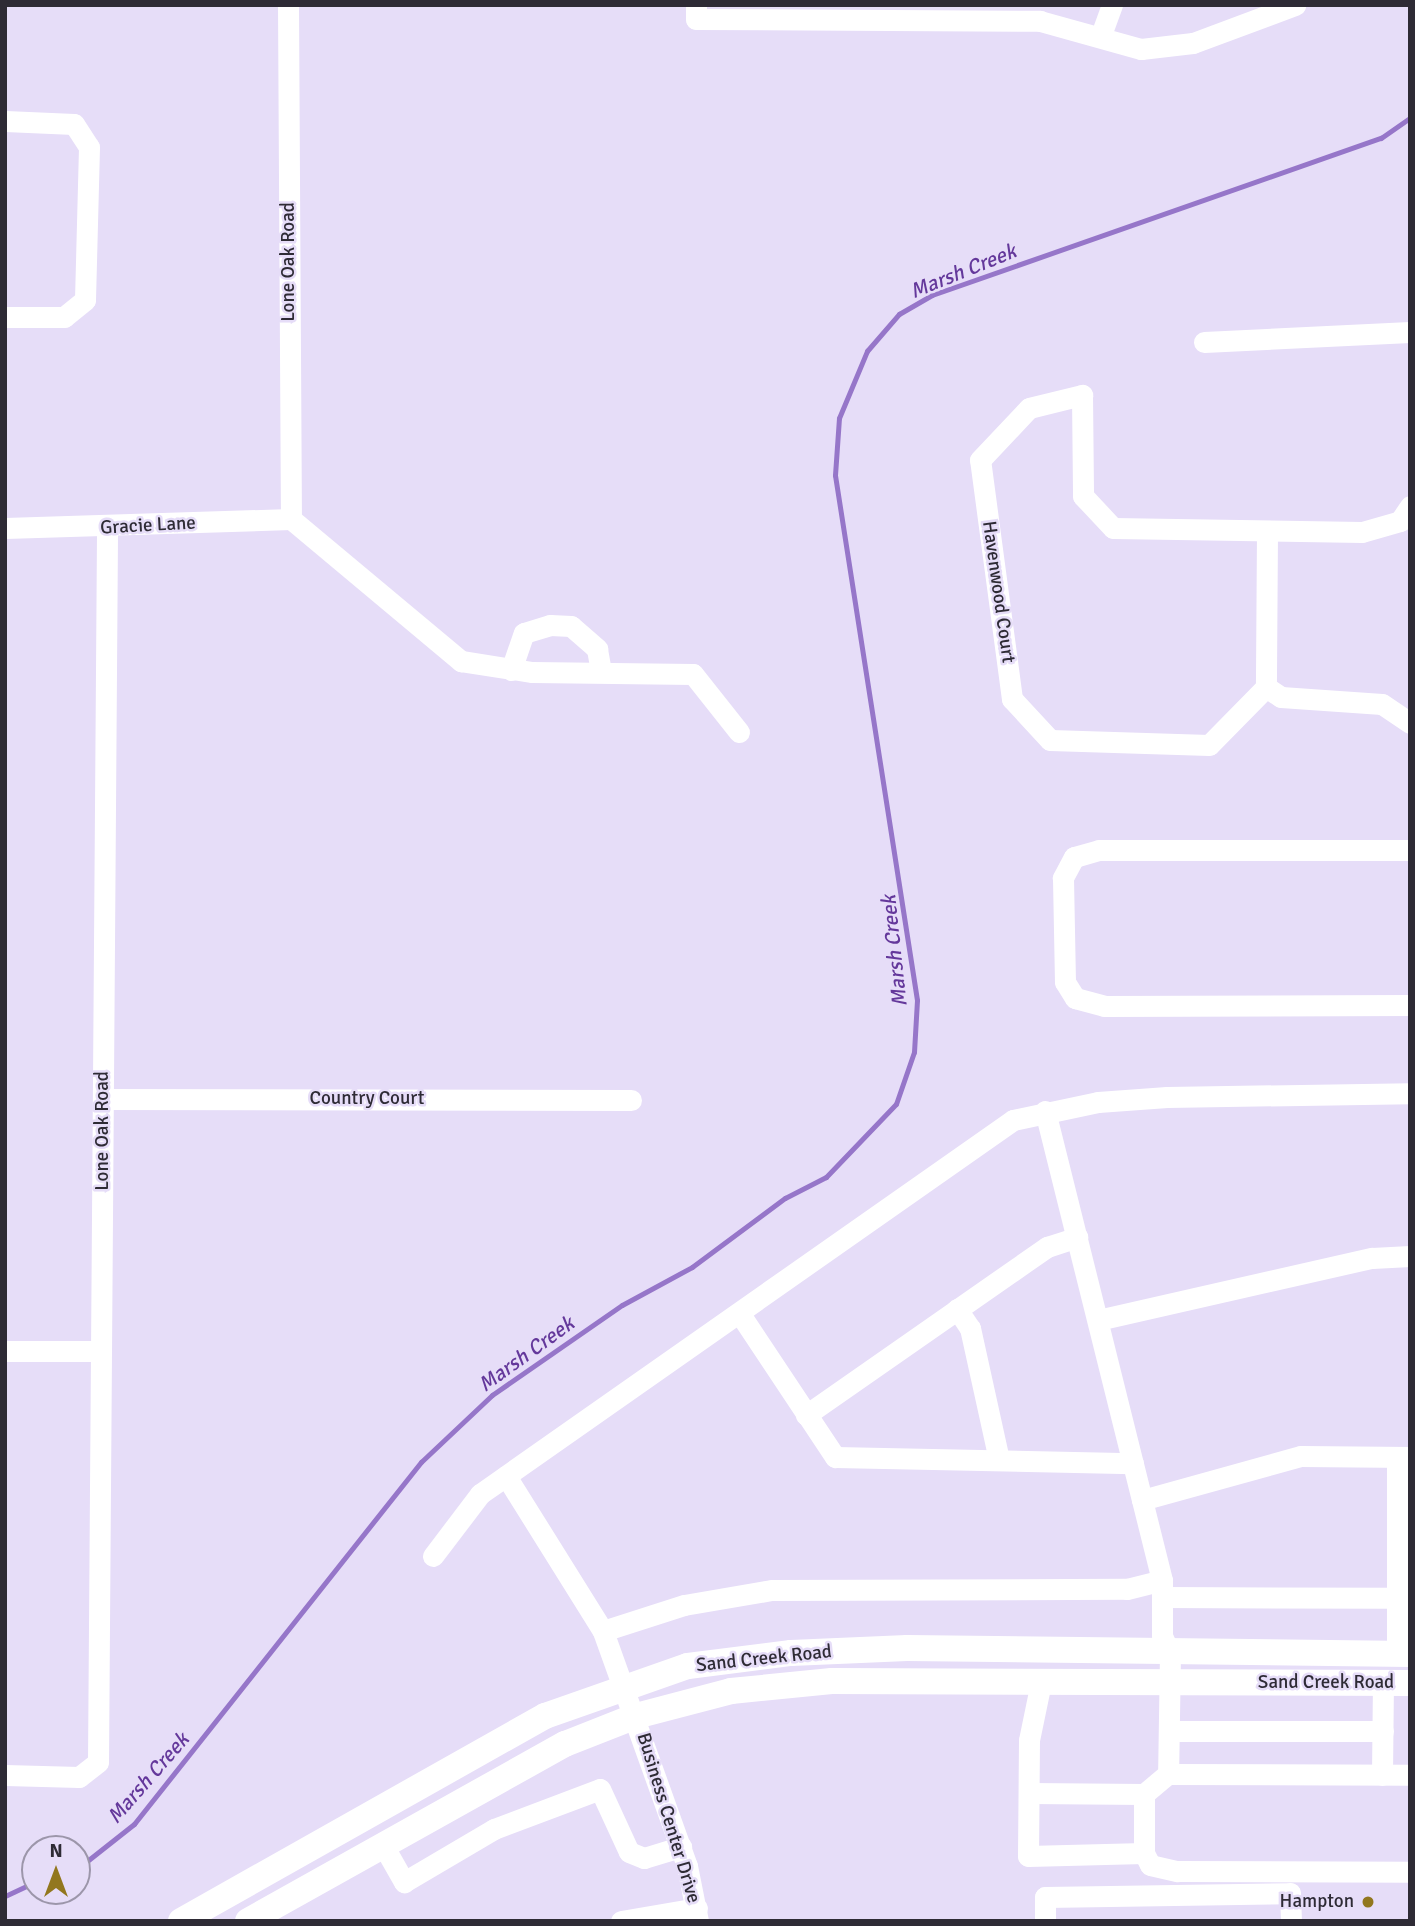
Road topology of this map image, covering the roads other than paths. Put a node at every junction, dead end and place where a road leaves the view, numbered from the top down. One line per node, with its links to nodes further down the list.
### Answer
1 (288, 5): 12 (street, Lone Oak Road)
2 (1112, 5): 6 (street)
3 (1295, 5): 6 (street)
4 (696, 12): 5 (street)
5 (907, 12): 6 (street)
6 (1101, 35)
7 (5, 121): 8 (street)
8 (5, 317)
9 (1410, 332): 10 (street)
10 (1204, 342)
11 (1410, 506): 15 (street, Havenwood Court)
12 (291, 519): 14 (street, Gracie Lane); 16 (street)
13 (5, 528): 14 (street, Gracie Lane)
14 (107, 529): 24 (street, Lone Oak Road)
15 (1267, 532): 18 (street); 18 (street, Havenwood Court)
16 (511, 670): 17 (street); 17 (street)
17 (601, 672): 20 (street)
18 (1266, 687): 19 (street)
19 (1410, 723)
20 (739, 732)
21 (1410, 850): 22 (street)
22 (1410, 1005)
23 (1410, 1093): 26 (street)
24 (104, 1099): 25 (street, Country Court); 33 (street, Lone Oak Road)
25 (631, 1100)
26 (1045, 1111): 27 (street); 30 (street)
27 (1077, 1237): 29 (street); 31 (street)
28 (1410, 1256): 31 (street)
29 (957, 1309): 34 (street); 36 (street)
30 (740, 1314): 34 (street); 38 (street)
31 (1098, 1320): 37 (street)
32 (5, 1351): 33 (street)
33 (101, 1351): 56 (street, Lone Oak Road)
34 (806, 1415): 36 (street)
35 (1403, 1457): 39 (street); 40 (street)
36 (999, 1460): 37 (street)
37 (1133, 1462): 39 (street)
38 (506, 1476): 41 (street); 44 (street, Business Center Drive)
39 (1142, 1500): 42 (street)
40 (1403, 1505): 43 (street)
41 (433, 1556)
42 (1162, 1589): 43 (street); 44 (street); 45 (street)
43 (1401, 1608): 46 (street)
44 (603, 1631): 51 (street, Business Center Drive)
45 (1170, 1653): 46 (main road, Sand Creek Road); 48 (street); 51 (main road, Sand Creek Road)
46 (1403, 1653)
47 (1041, 1682): 48 (main road, Sand Creek Road); 52 (main road, Sand Creek Road); 59 (street)
48 (1170, 1683): 49 (main road, Sand Creek Road); 53 (street)
49 (1383, 1683): 50 (main road, Sand Creek Road); 54 (street)
50 (1410, 1683)
51 (624, 1685): 52 (street, Business Center Drive); 66 (main road, Sand Creek Road)
52 (636, 1716): 61 (main road, Sand Creek Road); 62 (street, Business Center Drive)
53 (1169, 1731): 54 (street); 55 (street)
54 (1383, 1731): 57 (street)
55 (1168, 1774): 57 (street); 60 (street)
56 (5, 1775)
57 (1382, 1775): 58 (street)
58 (1410, 1775)
59 (1029, 1793): 60 (street); 63 (street)
60 (1144, 1794): 63 (street)
61 (383, 1845): 62 (street); 67 (main road, Sand Creek Road)
62 (681, 1847): 65 (street, Business Center Drive)
63 (1144, 1853): 64 (street)
64 (1410, 1872)
65 (697, 1914): 68 (street)
66 (181, 1921)
67 (248, 1921)
68 (621, 1921)
69 (1045, 1921): 70 (street)
70 (1291, 1921)

